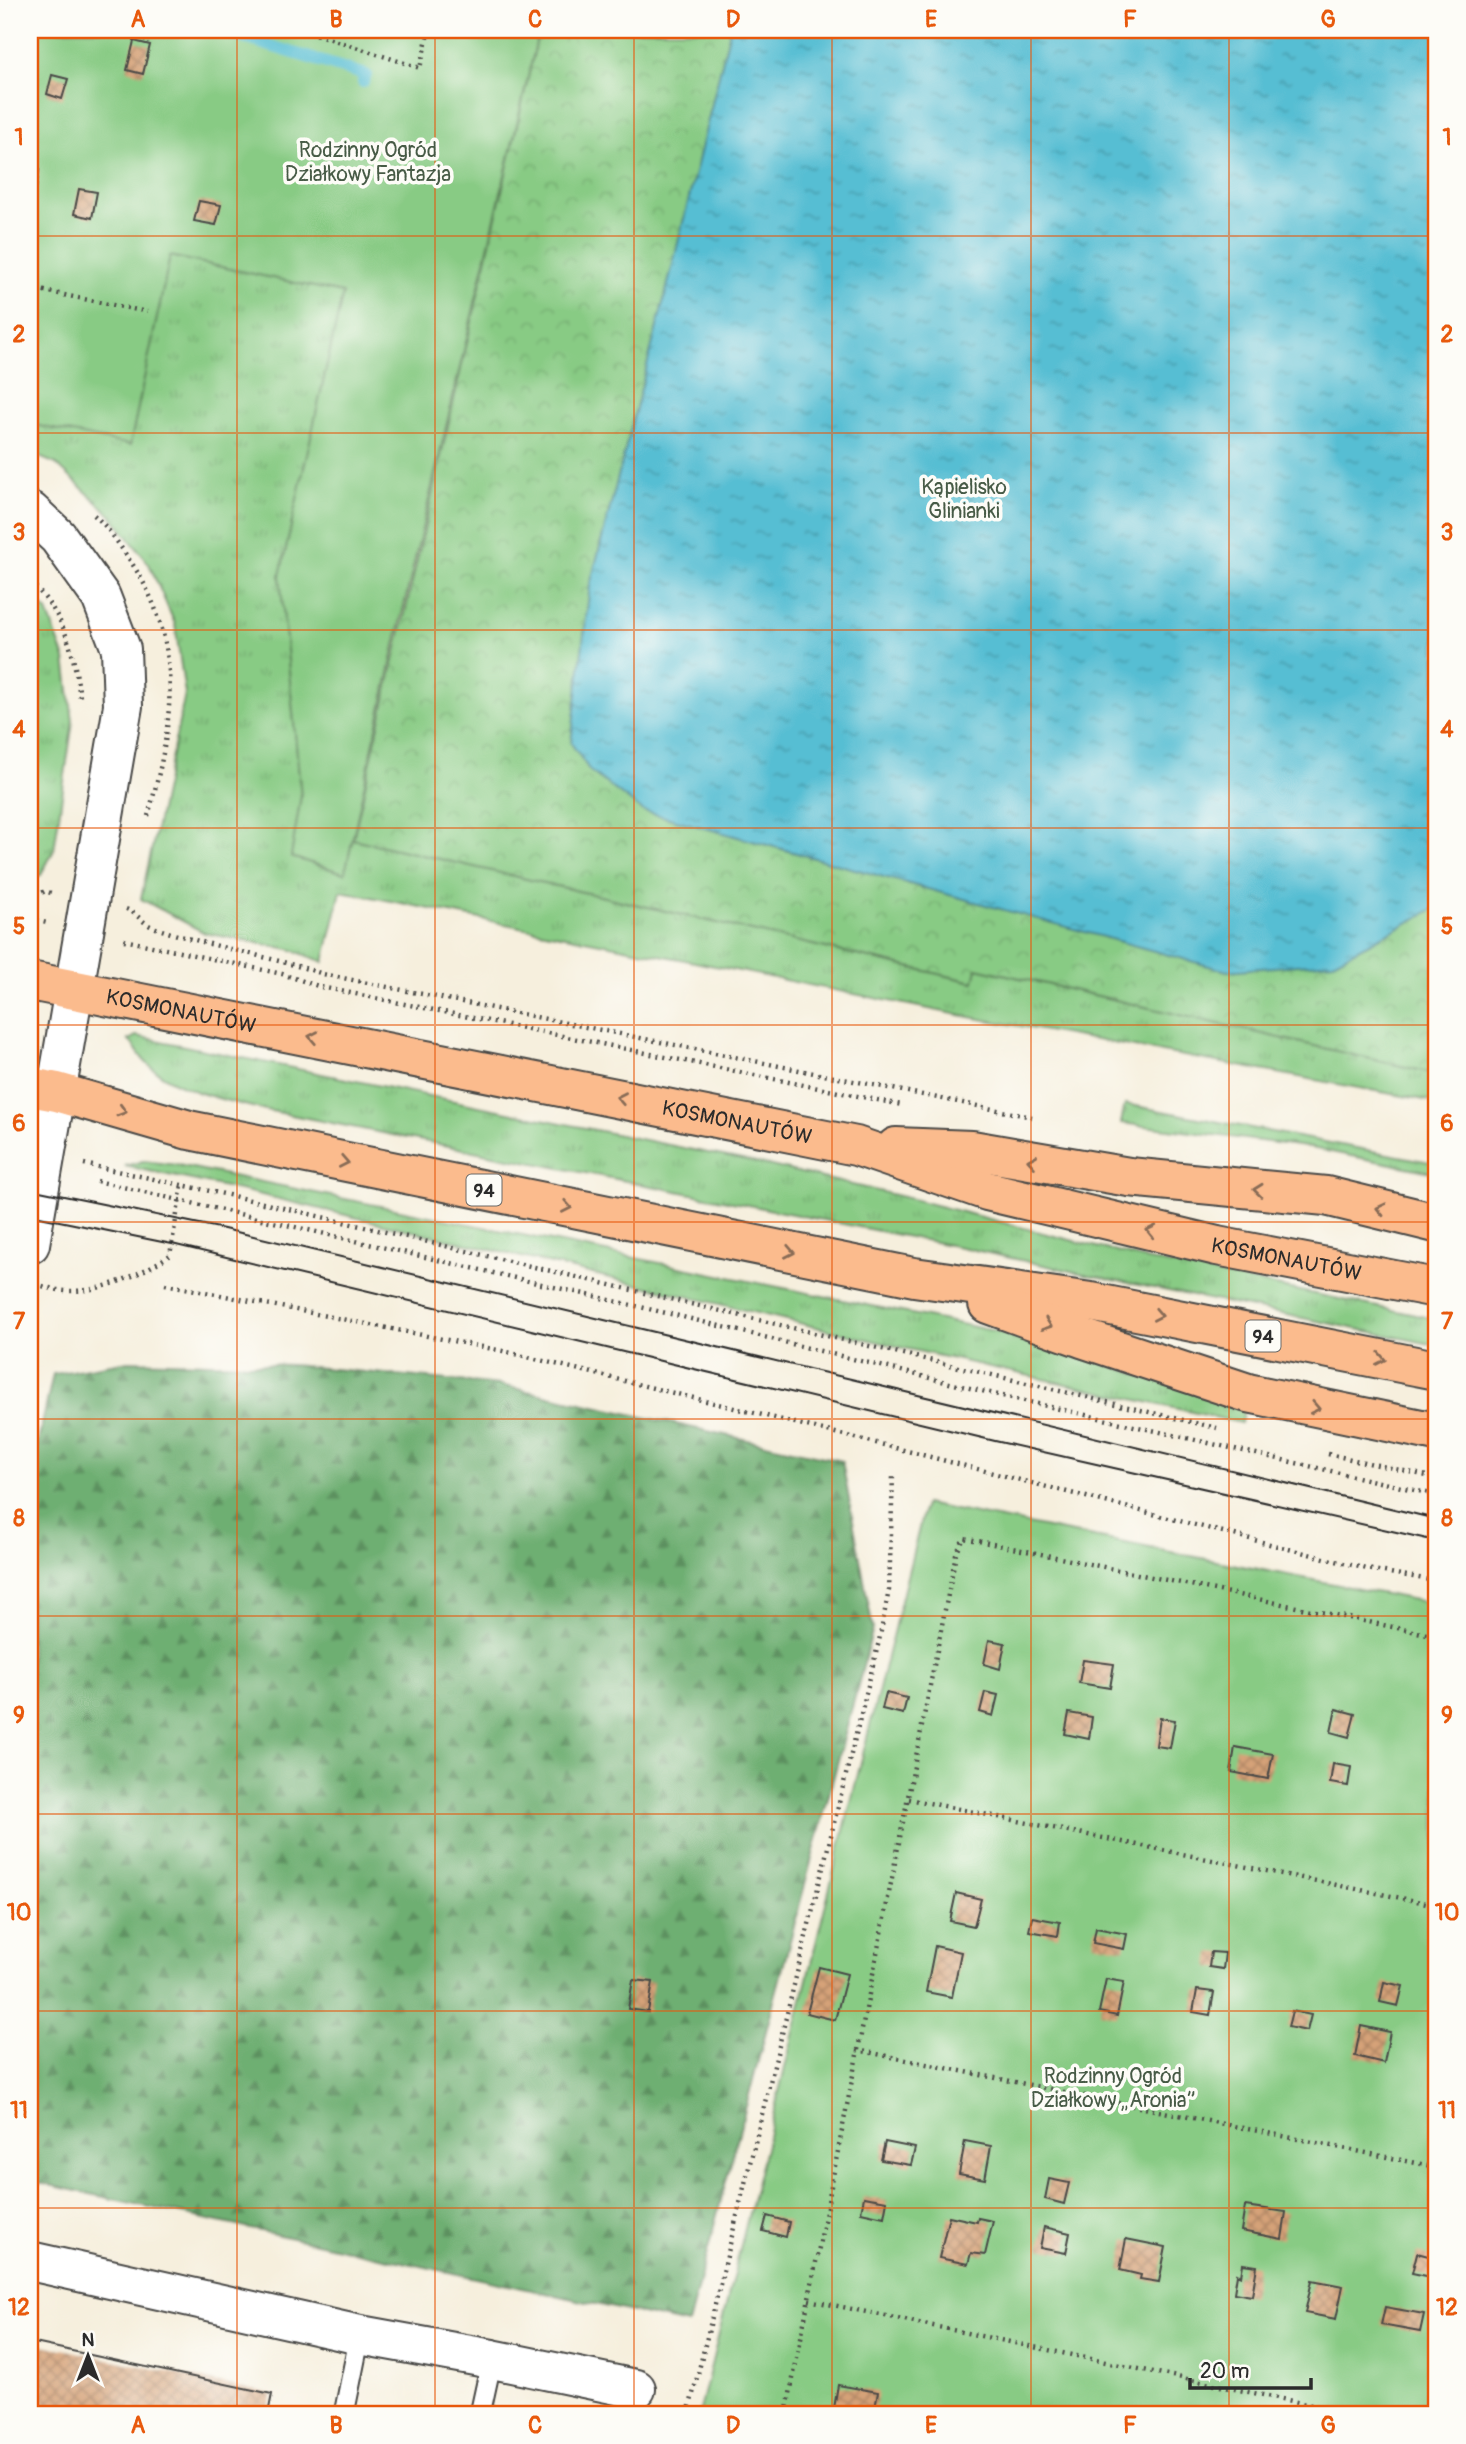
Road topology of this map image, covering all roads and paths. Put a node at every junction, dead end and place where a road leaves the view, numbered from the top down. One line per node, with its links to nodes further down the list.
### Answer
1 (303, 30): 2 (path)
2 (429, 30)
3 (30, 288): 4 (path)
4 (147, 312)
5 (30, 511): 15 (street)
6 (30, 583): 7 (path)
7 (80, 698)
8 (50, 885): 9 (path)
9 (45, 891): 10 (path); 11 (path)
10 (57, 894)
11 (30, 899)
12 (123, 908): 18 (path)
13 (128, 941): 17 (path)
14 (30, 981): 15 (main road, KOSMONAUTÓW)
15 (75, 990): 16 (street); 19 (main road, KOSMONAUTÓW, one-way to 15)
16 (43, 1090): 25 (street); 26 (main road, 94, one-way to 26)
17 (907, 1105)
18 (1043, 1121)
19 (856, 1146): 24 (main road, one-way to 19); 29 (main road, KOSMONAUTÓW, one-way to 19)
20 (109, 1169): 22 (path)
21 (97, 1181): 23 (path)
22 (182, 1185): 23 (path); 31 (path)
23 (180, 1199): 27 (path); 36 (path)
24 (1436, 1223)
25 (30, 1244)
26 (914, 1277): 30 (main road, 94, one-way to 30); 32 (main road, one-way to 32)
27 (30, 1283)
28 (165, 1284): 37 (path)
29 (1436, 1288)
30 (1436, 1370)
31 (1220, 1429)
32 (1436, 1432)
33 (1325, 1453): 35 (path)
34 (892, 1476): 50 (path)
35 (1436, 1478)
36 (1436, 1495)
37 (1436, 1581)
38 (1436, 1636): 39 (path)
39 (909, 1799): 40 (path); 41 (path)
40 (1436, 1905)
41 (857, 2050): 42 (path); 44 (path)
42 (1436, 2167)
43 (30, 2261): 45 (street)
44 (809, 2300): 51 (path); 52 (path)
45 (360, 2335): 46 (street); 48 (lane)
46 (492, 2359): 47 (street); 49 (lane)
47 (636, 2389)
48 (344, 2414)
49 (480, 2414)
50 (688, 2414)
51 (786, 2414)
52 (1354, 2414)

